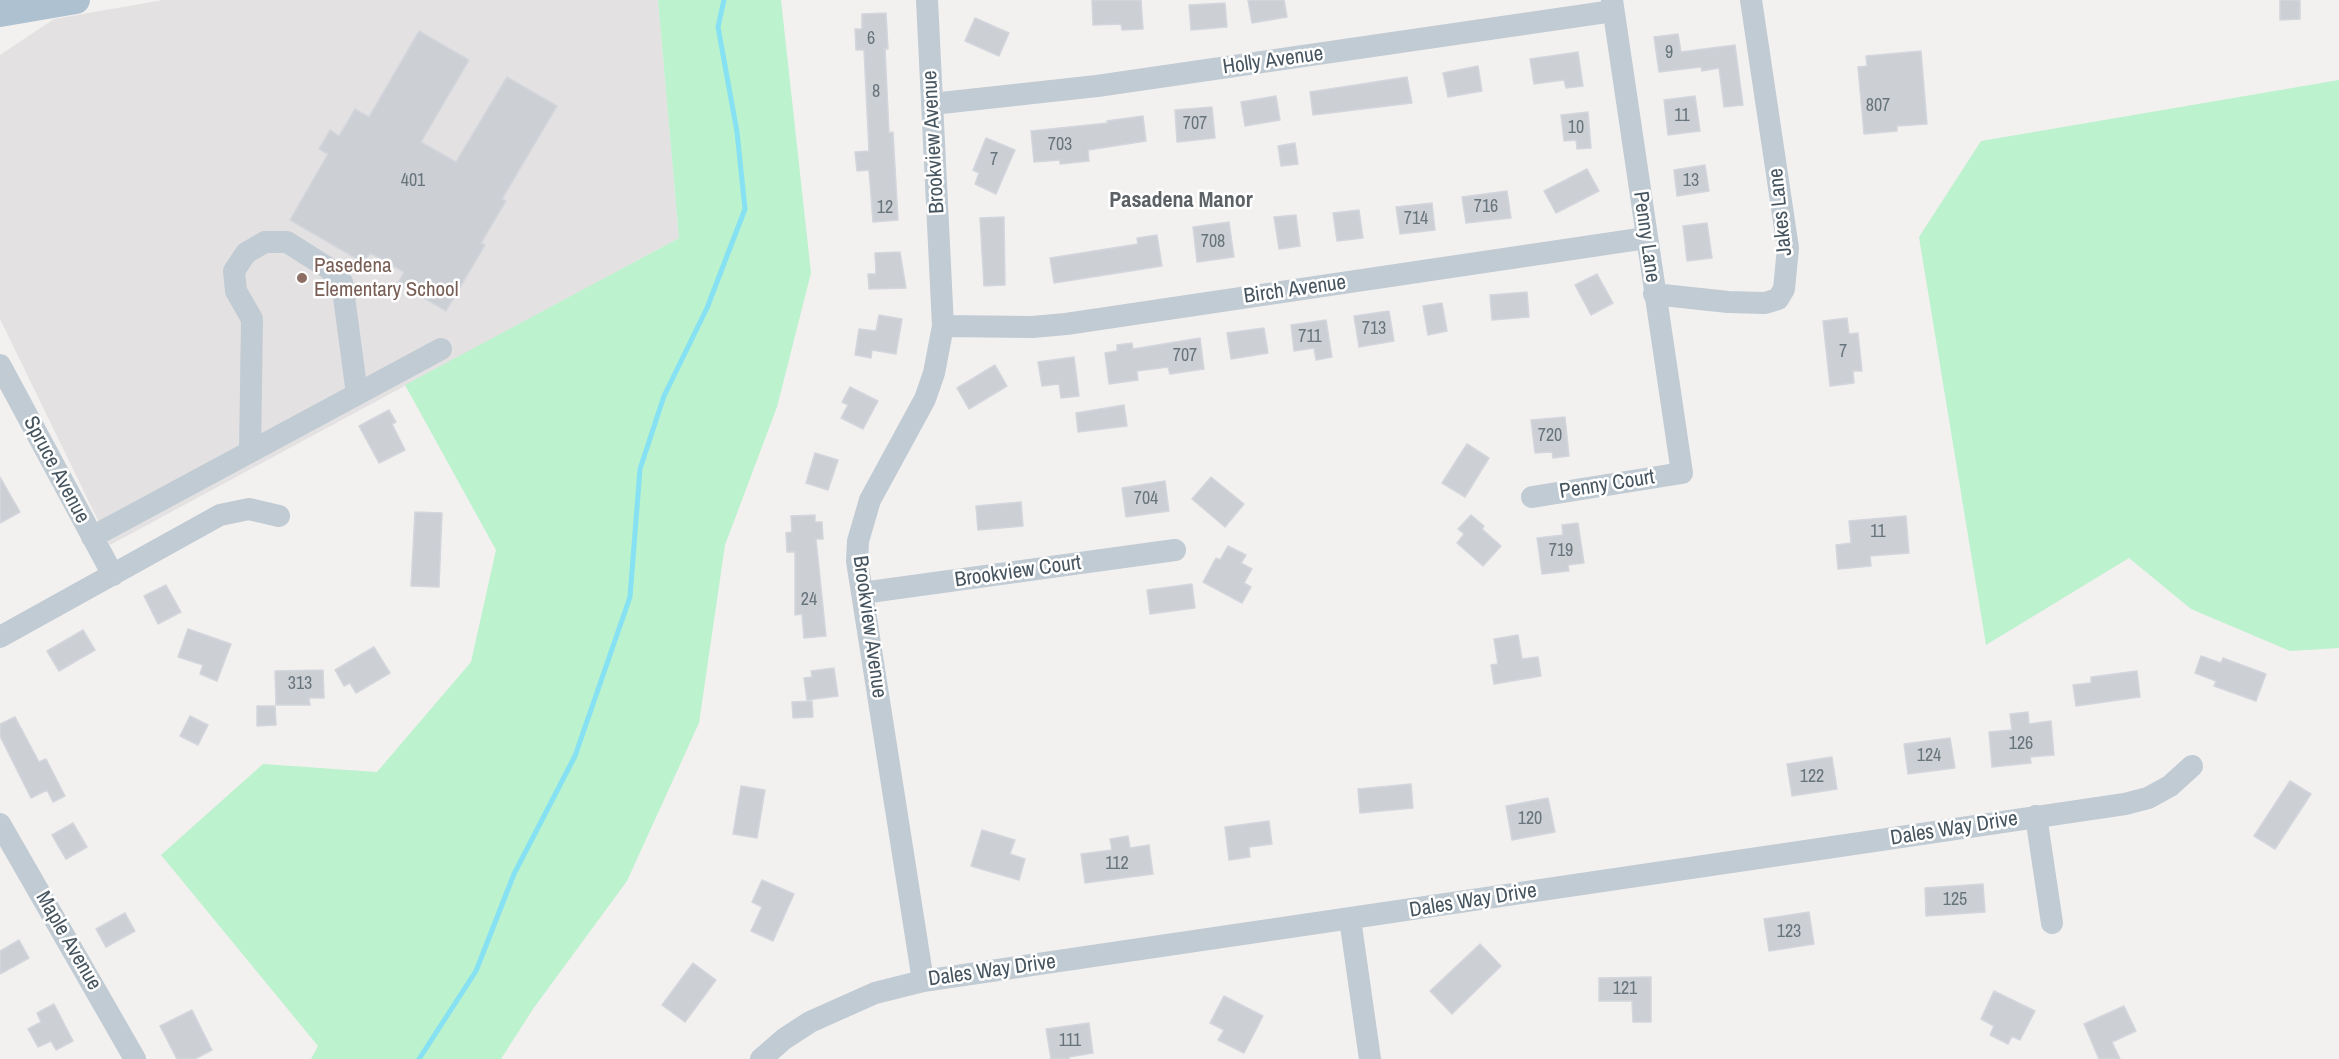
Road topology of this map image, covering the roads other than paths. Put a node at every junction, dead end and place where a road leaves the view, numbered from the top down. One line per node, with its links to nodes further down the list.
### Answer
1 (76, 0): 5 (main road)
2 (927, 0): 6 (street, Brookview Avenue)
3 (1751, 0): 8 (street, Jakes Lane)
4 (1612, 5): 6 (street, Holly Avenue); 7 (street, Penny Lane)
5 (0, 13)
6 (932, 104): 9 (street, Brookview Avenue)
7 (1646, 238): 8 (street, Penny Lane); 9 (street, Birch Avenue)
8 (1654, 294): 14 (street, Penny Lane)
9 (943, 326): 20 (street, Brookview Avenue)
10 (441, 349): 12 (street)
11 (0, 365): 17 (street, Spruce Avenue)
12 (357, 394): 13 (street); 13 (street)
13 (250, 452): 17 (street)
14 (1682, 474): 15 (street, Penny Court)
15 (1532, 497)
16 (279, 516): 19 (street)
17 (92, 537): 19 (street, Spruce Avenue)
18 (1175, 550): 20 (street, Brookview Court)
19 (113, 574): 21 (street)
20 (862, 593): 27 (street, Brookview Avenue)
21 (0, 637)
22 (2192, 766): 23 (street, Dales Way Drive)
23 (2036, 816): 25 (street, Dales Way Drive); 26 (street)
24 (0, 824): 28 (street, Maple Avenue)
25 (1350, 919): 27 (street, Dales Way Drive); 30 (street)
26 (2052, 923)
27 (922, 981): 29 (street, Dales Way Drive)
28 (135, 1059)
29 (761, 1059)
30 (1370, 1059)

